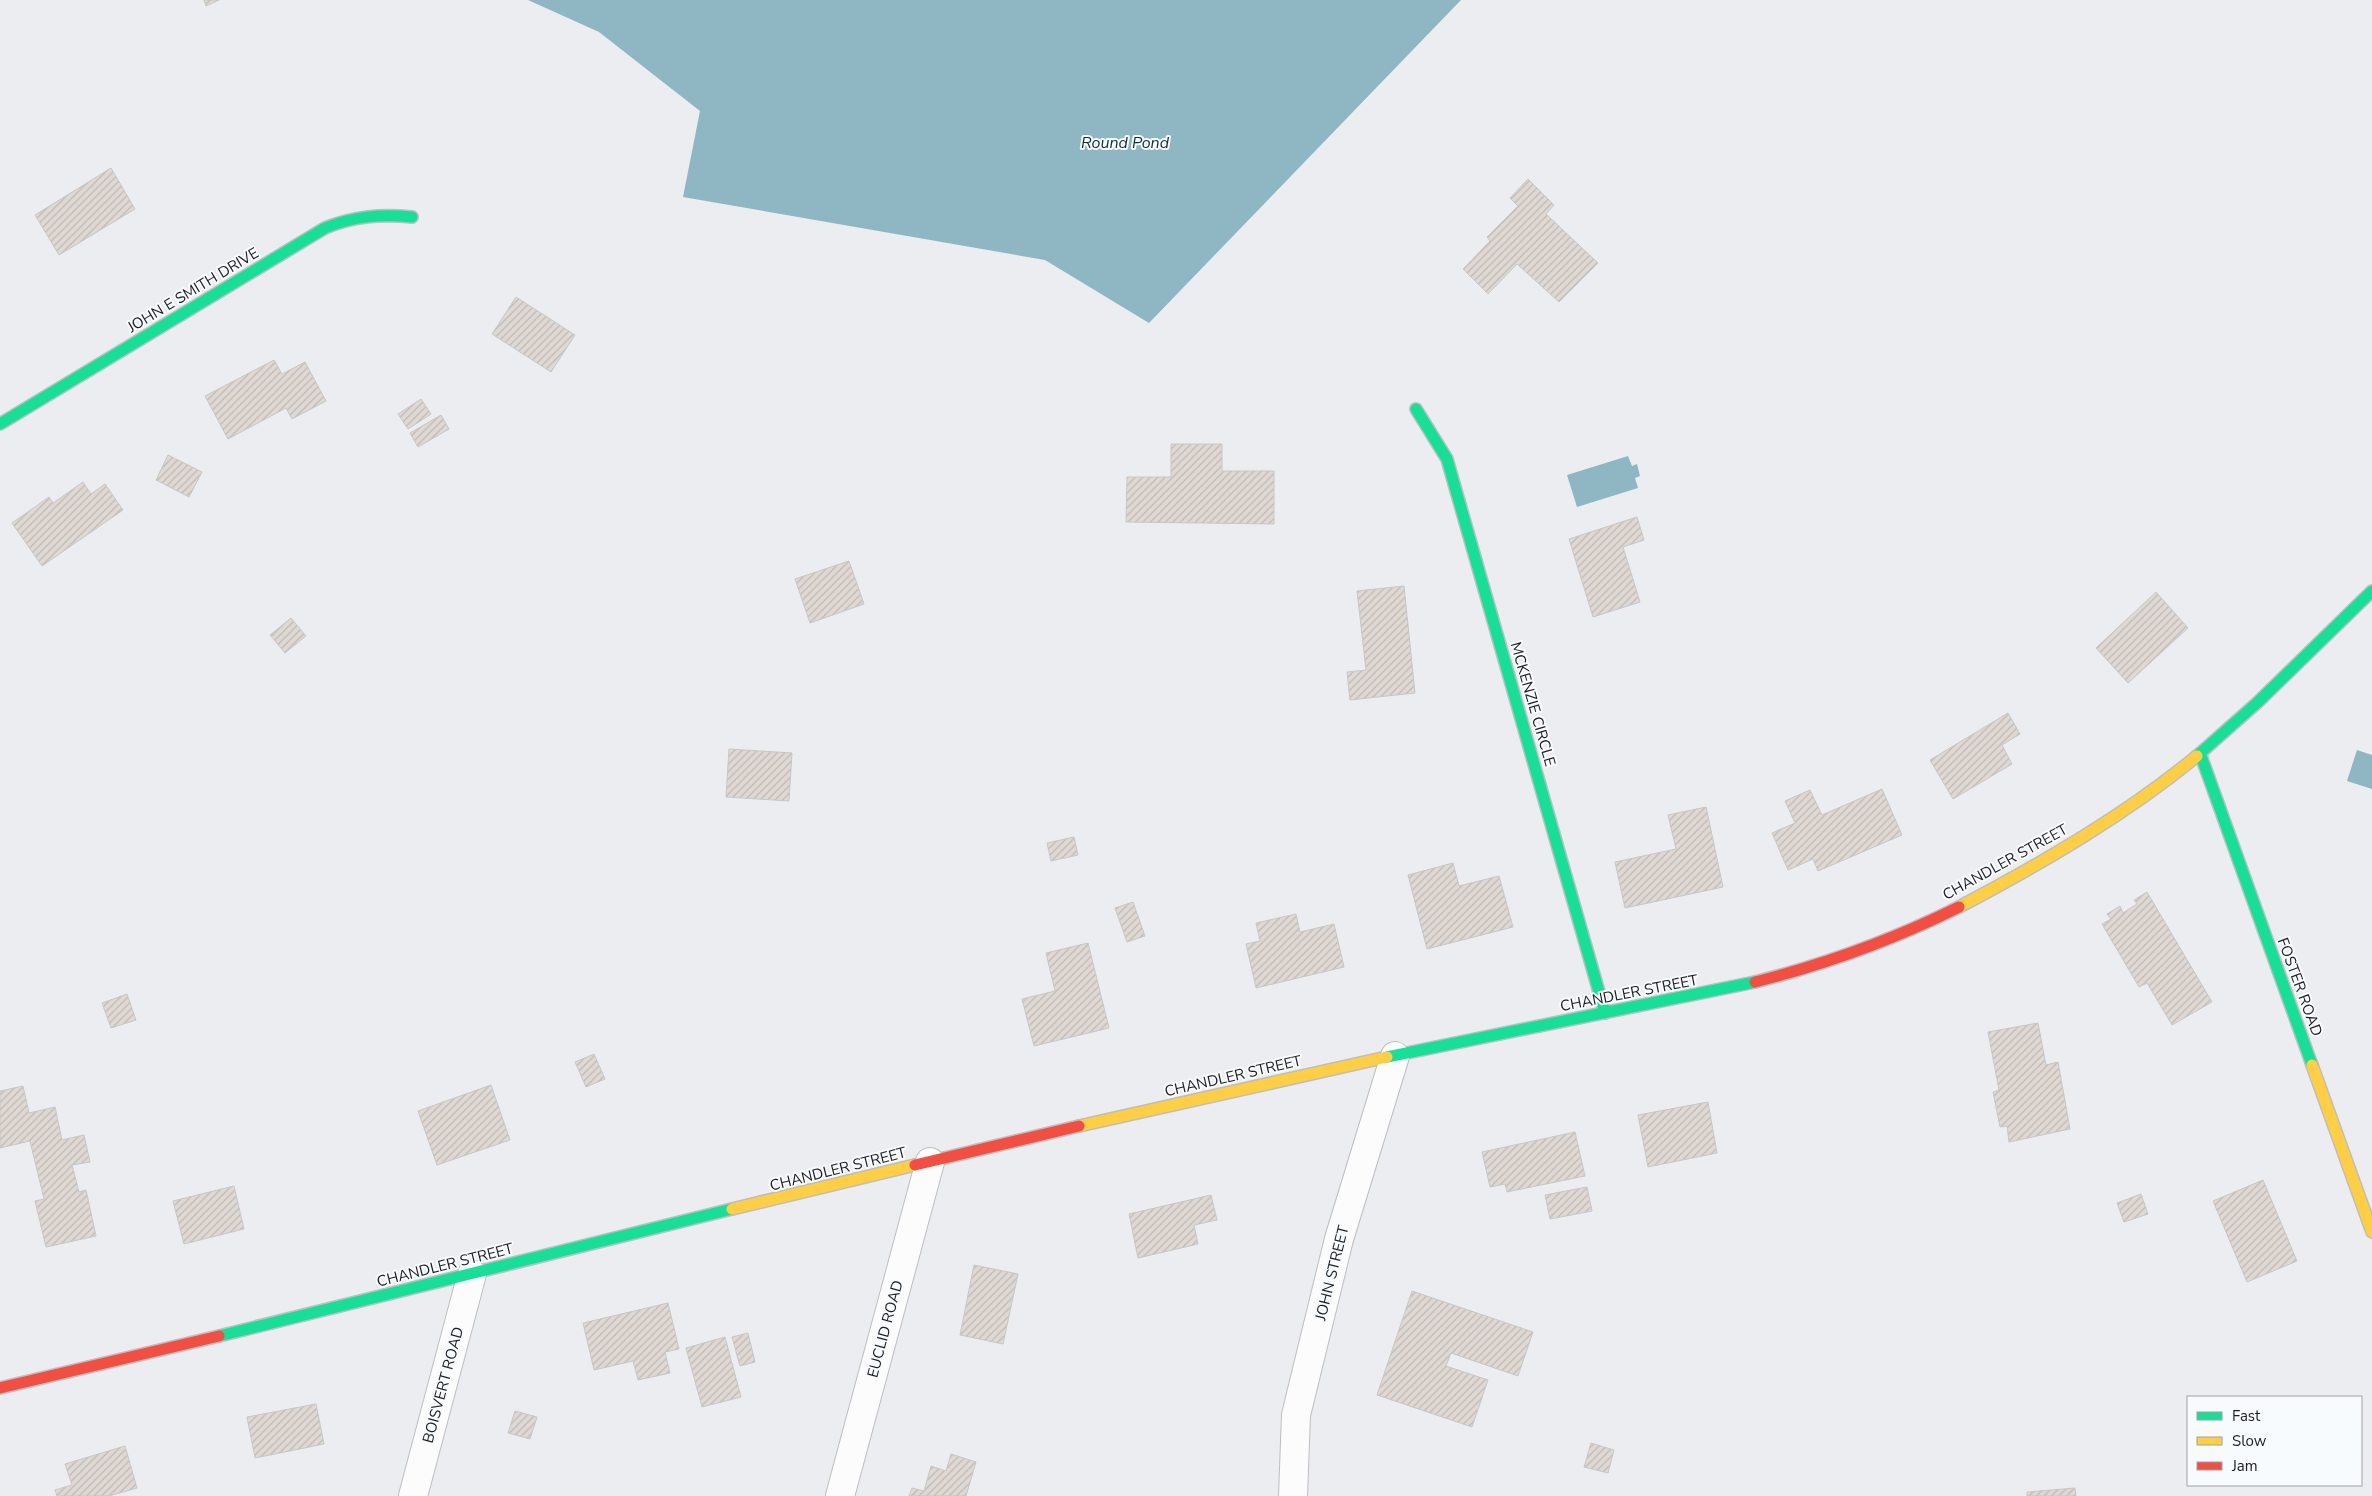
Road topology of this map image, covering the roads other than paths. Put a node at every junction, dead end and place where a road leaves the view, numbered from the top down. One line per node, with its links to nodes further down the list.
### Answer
1 (412, 217): 3 (main road, JOHN E SMITH DRIVE)
2 (1416, 409): 6 (main road, MCKENZIE CIRCLE)
3 (0, 424)
4 (2372, 591): 5 (main road, CHANDLER STREET)
5 (2200, 753): 6 (main road, CHANDLER STREET); 9 (main road, FOSTER ROAD)
6 (1605, 1013): 7 (main road, CHANDLER STREET)
7 (1395, 1056): 8 (main road, CHANDLER STREET); 14 (street, JOHN STREET)
8 (930, 1162): 10 (main road, CHANDLER STREET); 13 (street, EUCLID ROAD)
9 (2372, 1232)
10 (472, 1274): 11 (main road, CHANDLER STREET); 12 (street, BOISVERT ROAD)
11 (0, 1388)
12 (413, 1496)
13 (840, 1496)
14 (1292, 1496)

